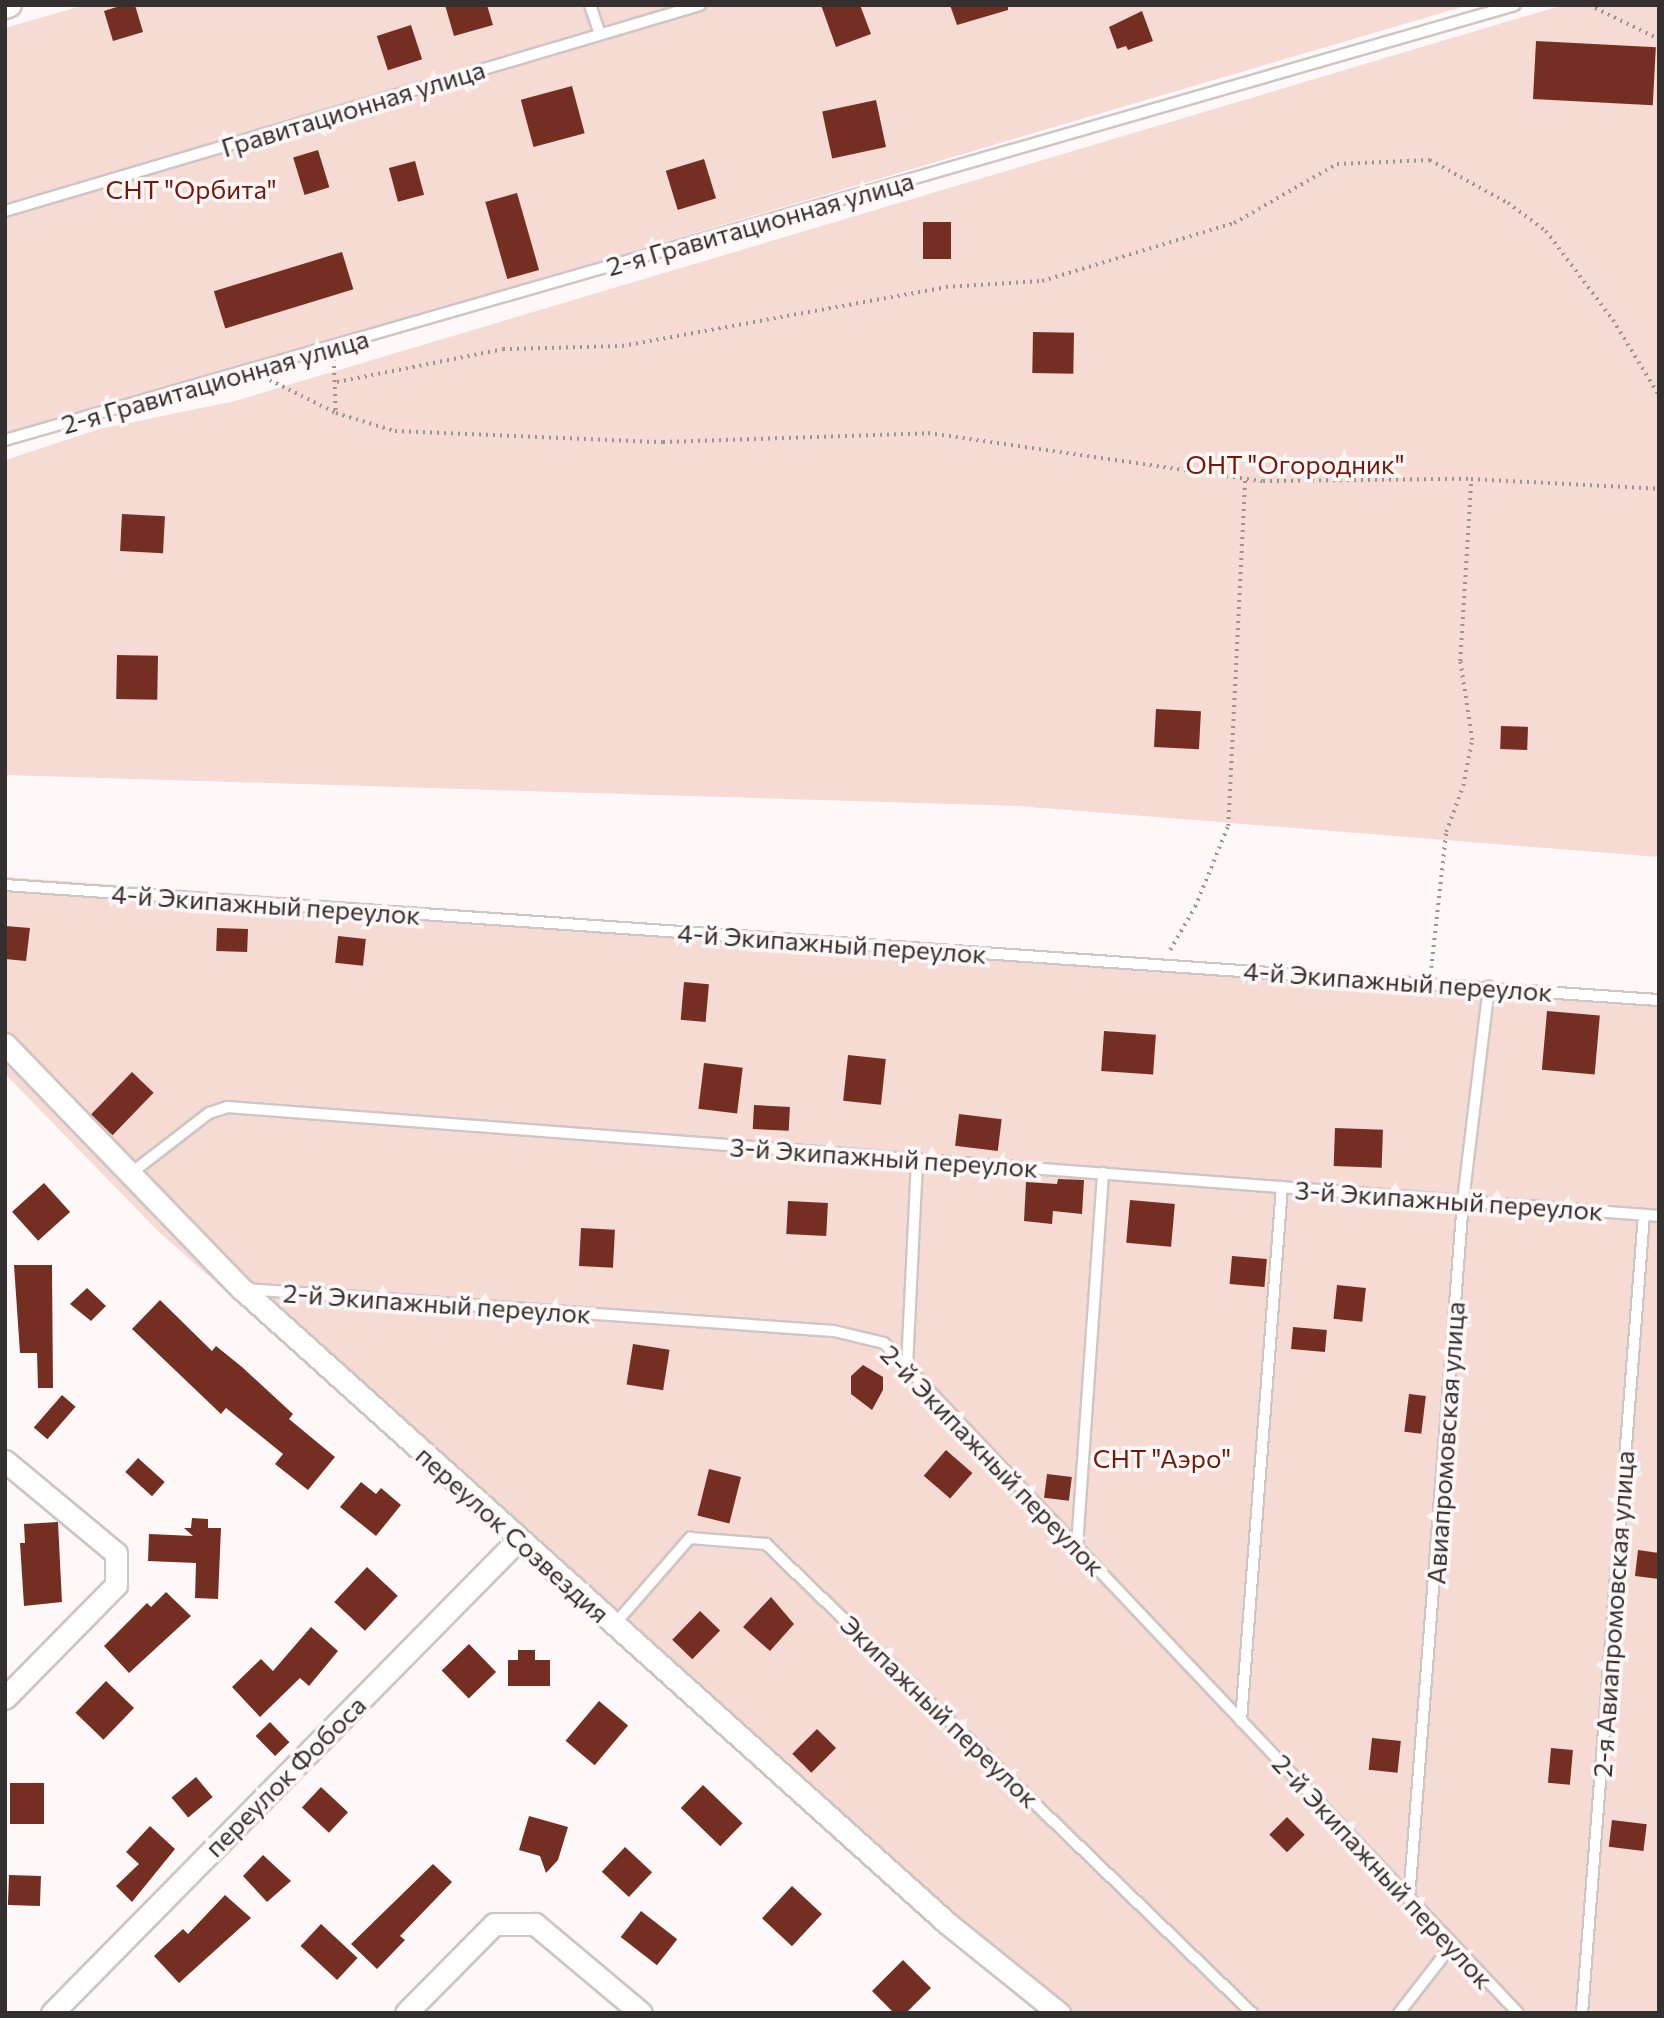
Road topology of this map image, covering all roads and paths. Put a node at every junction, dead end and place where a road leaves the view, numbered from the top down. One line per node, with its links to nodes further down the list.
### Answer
1 (590, 5): 5 (lane)
2 (700, 5): 5 (lane, Гравитационная улица)
3 (1514, 5): 8 (lane, 2-я Гравитационная улица)
4 (1589, 5): 6 (path)
5 (600, 34): 7 (lane, Гравитационная улица)
6 (1659, 39)
7 (5, 211)
8 (332, 346): 9 (lane, 2-я Гравитационная улица); 10 (path)
9 (249, 369): 12 (path); 13 (lane, 2-я Гравитационная улица)
10 (337, 382): 11 (path); 12 (path)
11 (1659, 395)
12 (335, 413): 14 (path)
13 (5, 440)
14 (1245, 479): 15 (path); 18 (path)
15 (1471, 479): 16 (path); 19 (path)
16 (1659, 489)
17 (5, 886): 18 (lane, 4-й Экипажный переулок)
18 (1162, 964): 19 (lane, 4-й Экипажный переулок)
19 (1430, 981): 20 (lane, 4-й Экипажный переулок)
20 (1489, 987): 21 (lane, 4-й Экипажный переулок); 27 (lane, Авиапромовская улица)
21 (1659, 1000)
22 (5, 1044): 24 (street, переулок Созвездия)
23 (917, 1159): 24 (lane, 3-й Экипажный переулок); 25 (lane, 3-й Экипажный переулок); 31 (lane)
24 (130, 1174): 30 (street, переулок Созвездия)
25 (1103, 1174): 26 (lane, 3-й Экипажный переулок); 34 (lane)
26 (1282, 1187): 27 (lane, 3-й Экипажный переулок); 37 (lane)
27 (1463, 1201): 28 (lane, 3-й Экипажный переулок); 38 (lane, Авиапромовская улица)
28 (1644, 1214): 29 (lane, 3-й Экипажный переулок); 47 (lane, 2-я Авиапромовская улица)
29 (1659, 1216)
30 (242, 1289): 31 (lane, 2-й Экипажный переулок); 33 (street, переулок Созвездия)
31 (907, 1366): 34 (lane, 2-й Экипажный переулок)
32 (5, 1461): 36 (street)
33 (518, 1540): 35 (street, переулок Созвездия); 41 (street, переулок Фобоса)
34 (1077, 1546): 37 (lane, 2-й Экипажный переулок)
35 (614, 1625): 40 (street, переулок Созвездия); 44 (lane, Экипажный переулок)
36 (5, 1698)
37 (1241, 1721): 38 (lane, 2-й Экипажный переулок)
38 (1409, 1899): 39 (lane, 2-й Экипажный переулок)
39 (1452, 1945): 45 (lane); 46 (lane, 2-й Экипажный переулок)
40 (1051, 2007)
41 (52, 2013)
42 (406, 2013): 43 (street)
43 (641, 2013)
44 (1252, 2013)
45 (1399, 2013)
46 (1518, 2013)
47 (1582, 2013)

